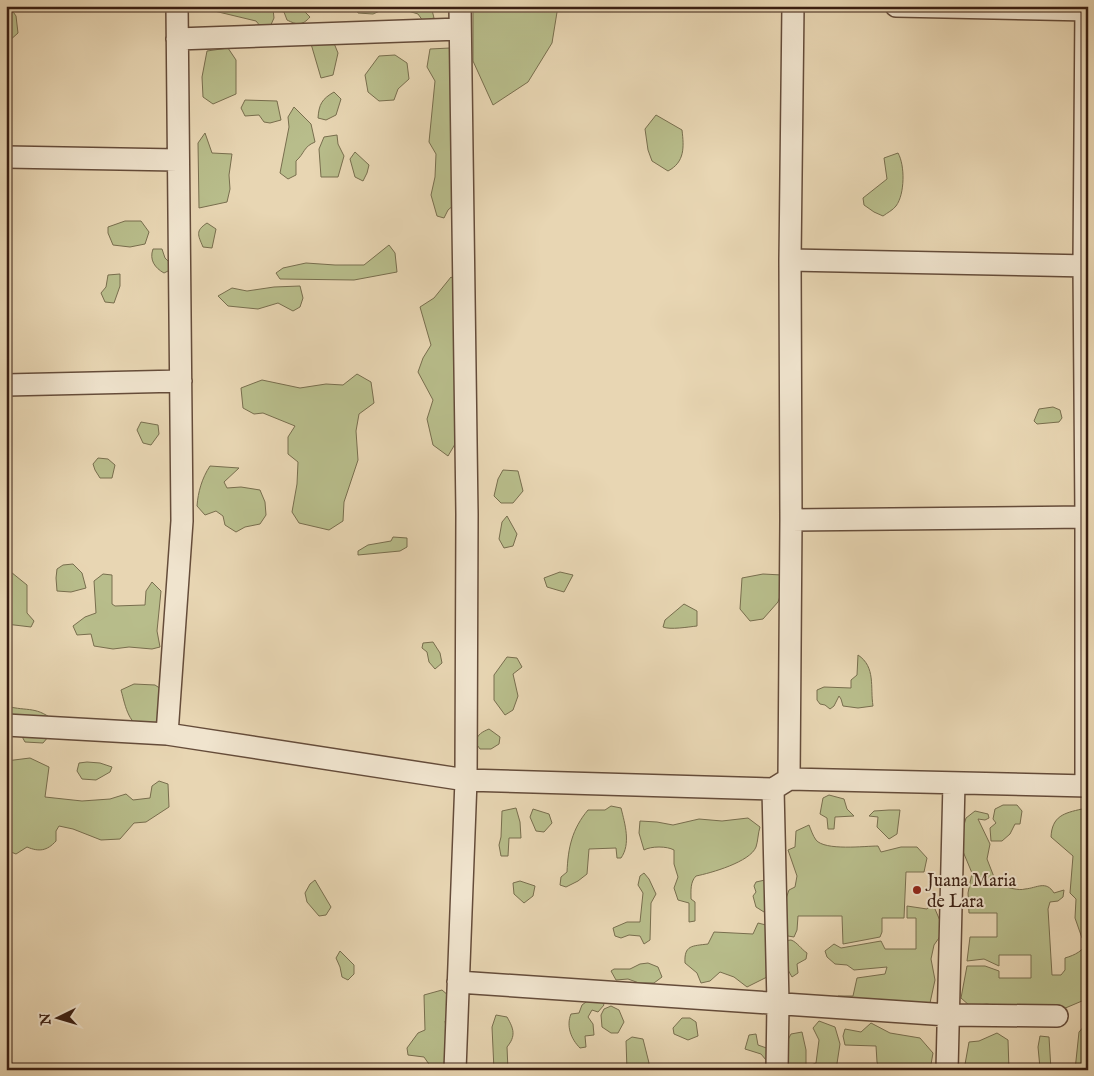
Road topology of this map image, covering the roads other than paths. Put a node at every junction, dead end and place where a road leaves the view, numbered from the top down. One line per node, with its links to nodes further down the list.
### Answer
1 (177, 6): 7 (street)
2 (460, 6): 6 (street)
3 (793, 6): 10 (street)
4 (896, 6): 5 (street)
5 (1086, 9): 11 (street)
6 (460, 29): 7 (street); 18 (street)
7 (177, 38): 9 (street)
8 (6, 157): 9 (street)
9 (177, 160): 12 (street)
10 (790, 260): 11 (street); 15 (street)
11 (1086, 266): 14 (street)
12 (181, 381): 13 (street); 17 (street)
13 (6, 385)
14 (1087, 517): 15 (street); 21 (street)
15 (791, 520): 20 (street)
16 (6, 725): 17 (street)
17 (166, 734): 18 (street)
18 (466, 780): 20 (street); 22 (street)
19 (954, 783): 20 (street); 21 (street); 24 (street)
20 (781, 784): 23 (street)
21 (1087, 786)
22 (458, 982): 23 (street); 26 (street)
23 (778, 1003): 24 (street); 27 (street)
24 (948, 1015): 25 (street); 28 (street)
25 (1057, 1016)
26 (455, 1070)
27 (777, 1070)
28 (946, 1070)

